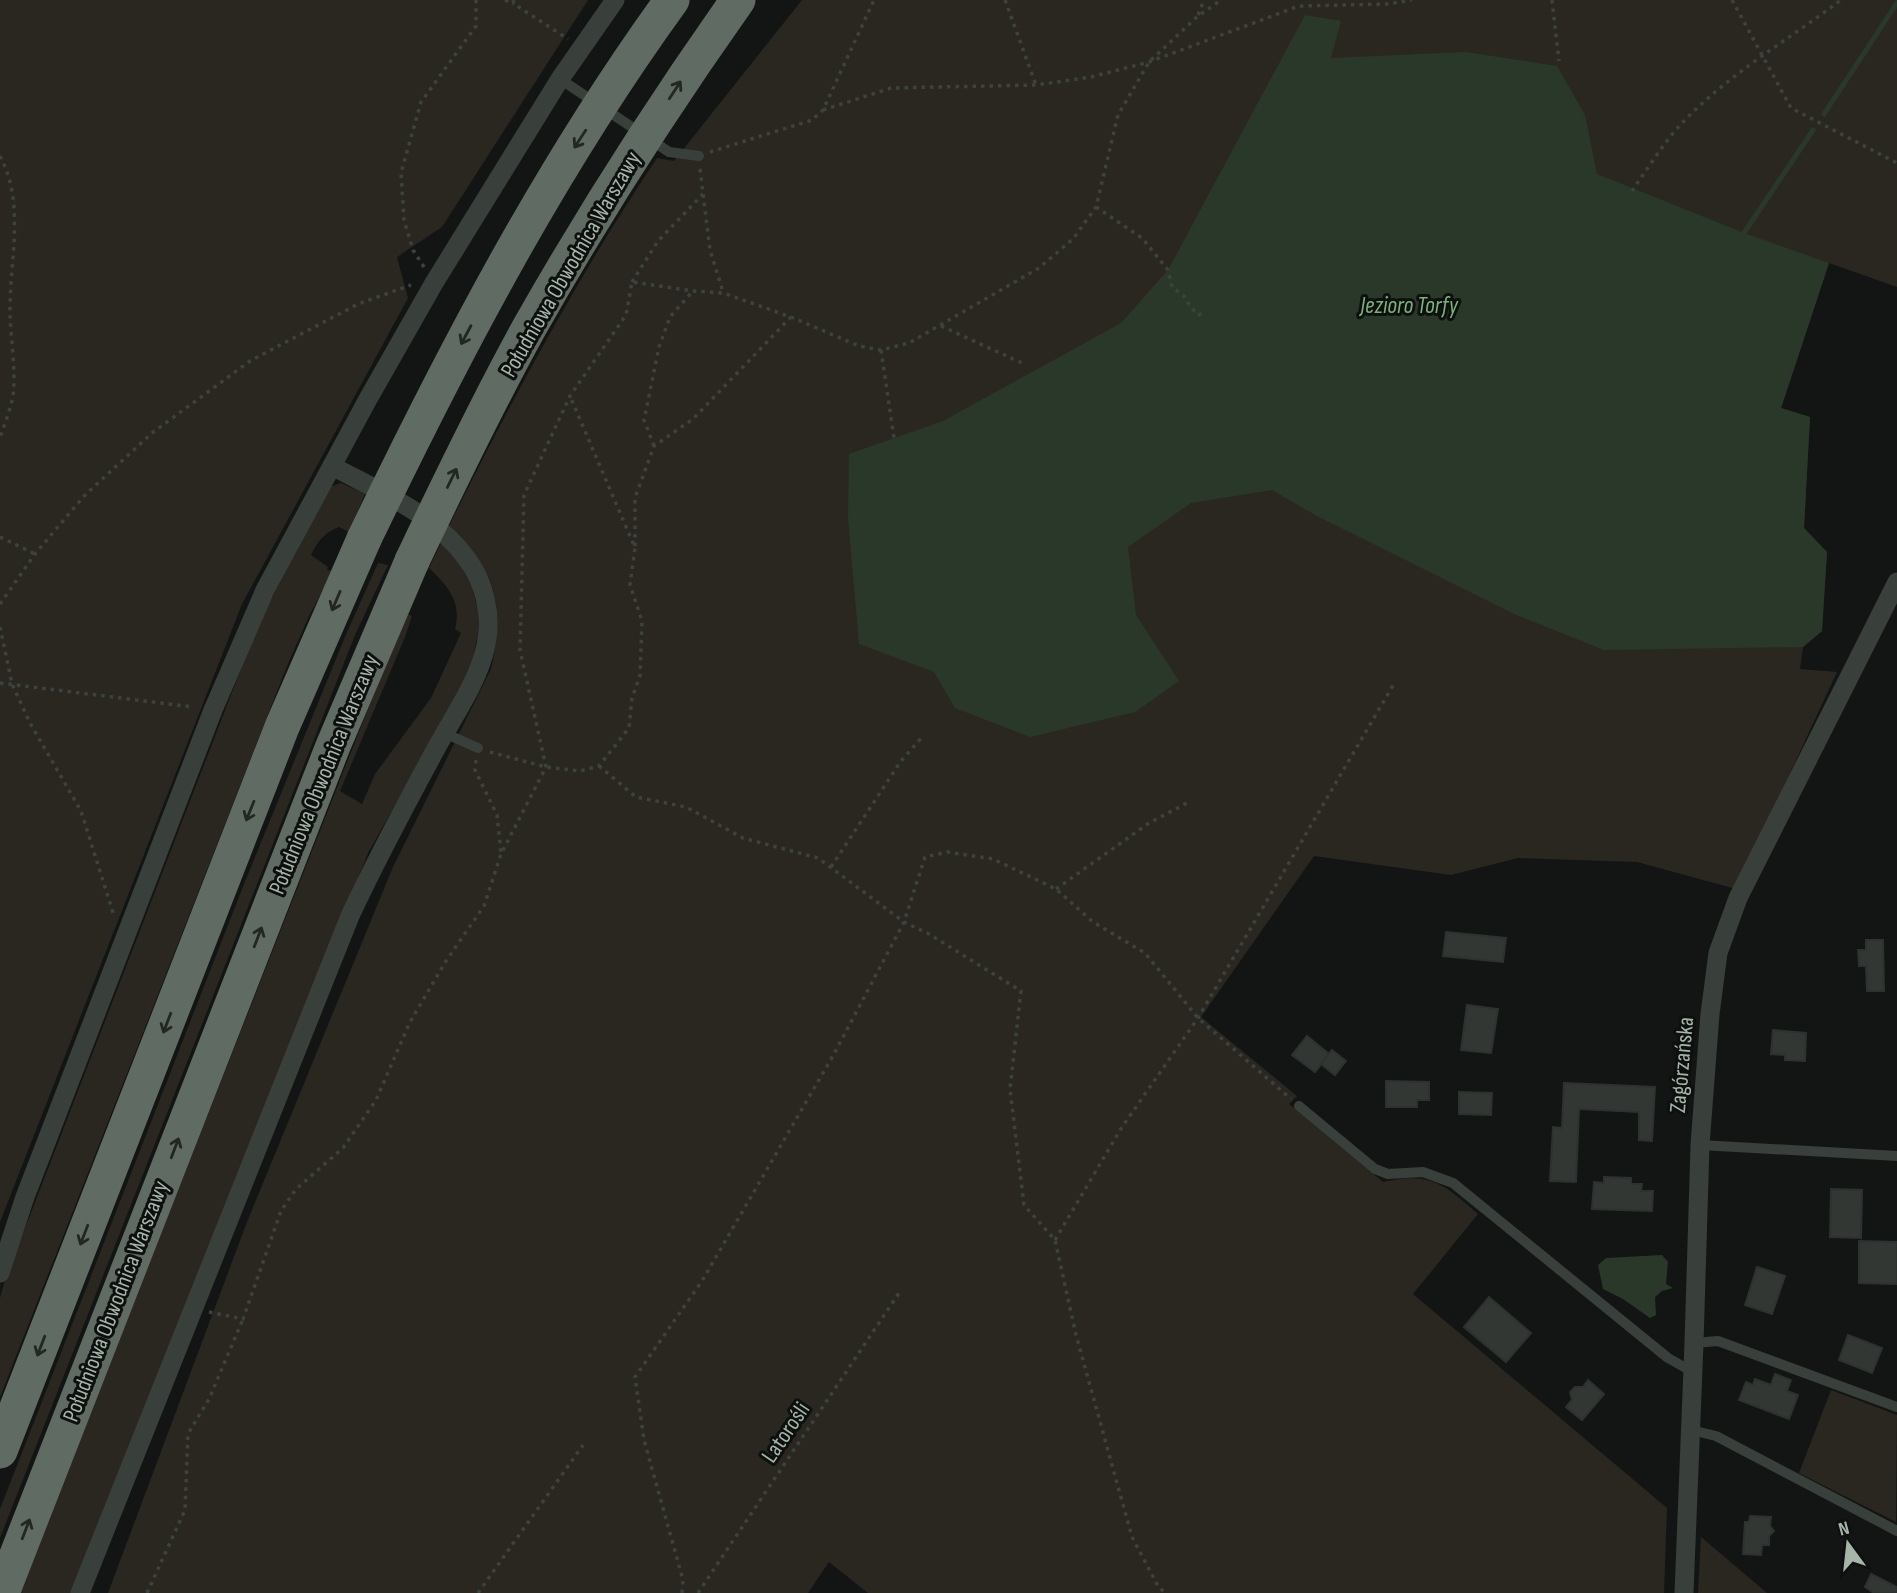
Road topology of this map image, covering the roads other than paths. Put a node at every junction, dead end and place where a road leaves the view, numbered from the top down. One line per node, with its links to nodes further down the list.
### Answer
1 (615, 0): 4 (street)
2 (672, 0): 18 (highway, one-way to 18, bridge)
3 (738, 0): 20 (highway, Południowa Obwodnica Warszawy, one-way to 3, bridge)
4 (560, 79): 5 (lane); 6 (street)
5 (699, 156)
6 (332, 466): 8 (street); 13 (street)
7 (1897, 582): 11 (street, Zagórzańska)
8 (444, 733): 9 (lane); 21 (street)
9 (478, 748)
10 (1299, 1106): 15 (lane)
11 (1700, 1145): 12 (lane); 14 (street, Zagórzańska)
12 (1897, 1156)
13 (0, 1273)
14 (1695, 1343): 15 (street, Zagórzańska); 16 (lane)
15 (1693, 1372): 17 (street, Zagórzańska)
16 (1897, 1408)
17 (1691, 1430): 19 (lane); 22 (street, Zagórzańska)
18 (0, 1451)
19 (1897, 1531)
20 (2, 1593)
21 (80, 1593)
22 (1684, 1593)

